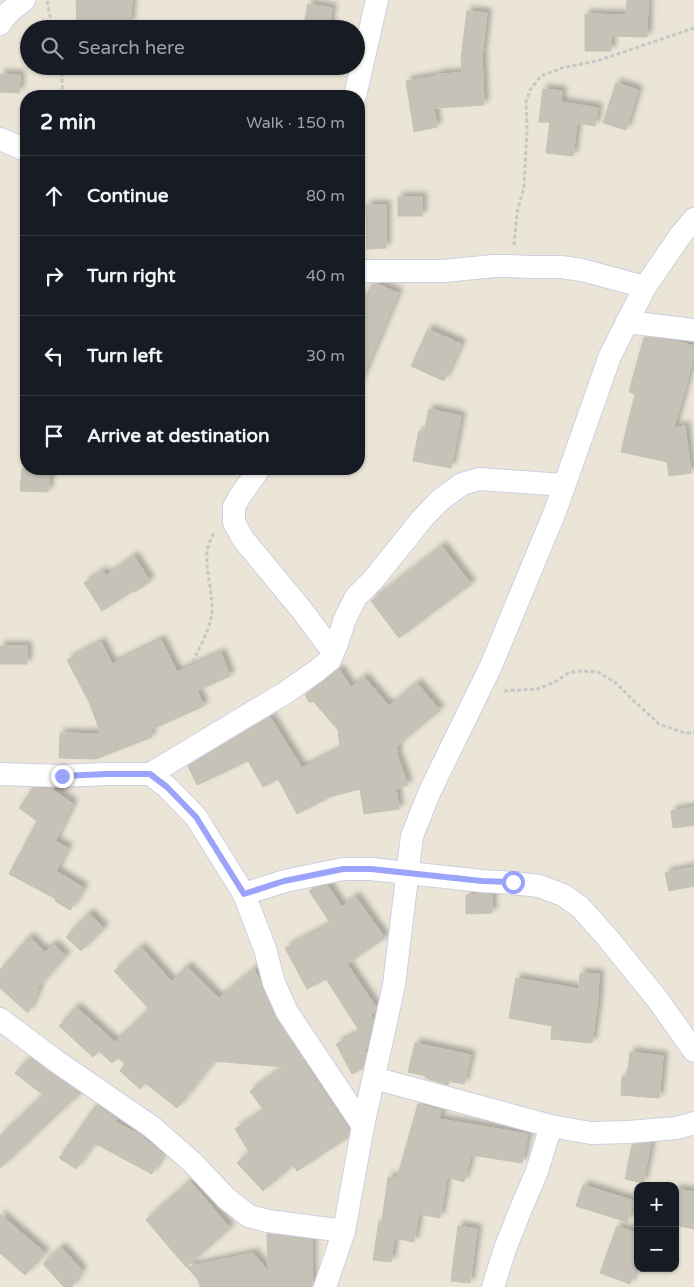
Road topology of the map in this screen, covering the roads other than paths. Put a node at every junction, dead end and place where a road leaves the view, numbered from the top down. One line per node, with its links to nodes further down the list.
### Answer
1 (24, 0): 3 (street)
2 (377, 0): 4 (street)
3 (0, 24)
4 (365, 52)
5 (360, 75): 6 (street)
6 (356, 90)
7 (0, 138): 8 (street)
8 (20, 147)
9 (694, 219): 11 (street)
10 (365, 270): 11 (street)
11 (645, 287): 12 (street)
12 (627, 322): 13 (street); 15 (street)
13 (694, 330)
14 (255, 475): 16 (street)
15 (564, 485): 16 (street); 19 (street)
16 (333, 652): 18 (street)
17 (0, 774): 18 (street)
18 (150, 774): 20 (street)
19 (408, 874): 20 (street); 22 (street); 23 (street)
20 (244, 894): 25 (street)
21 (0, 1019): 27 (street)
22 (694, 1051)
23 (374, 1078): 25 (street); 26 (street)
24 (694, 1123): 26 (street)
25 (363, 1126): 27 (street)
26 (551, 1126): 29 (street)
27 (344, 1232): 28 (street)
28 (325, 1287)
29 (493, 1287)

